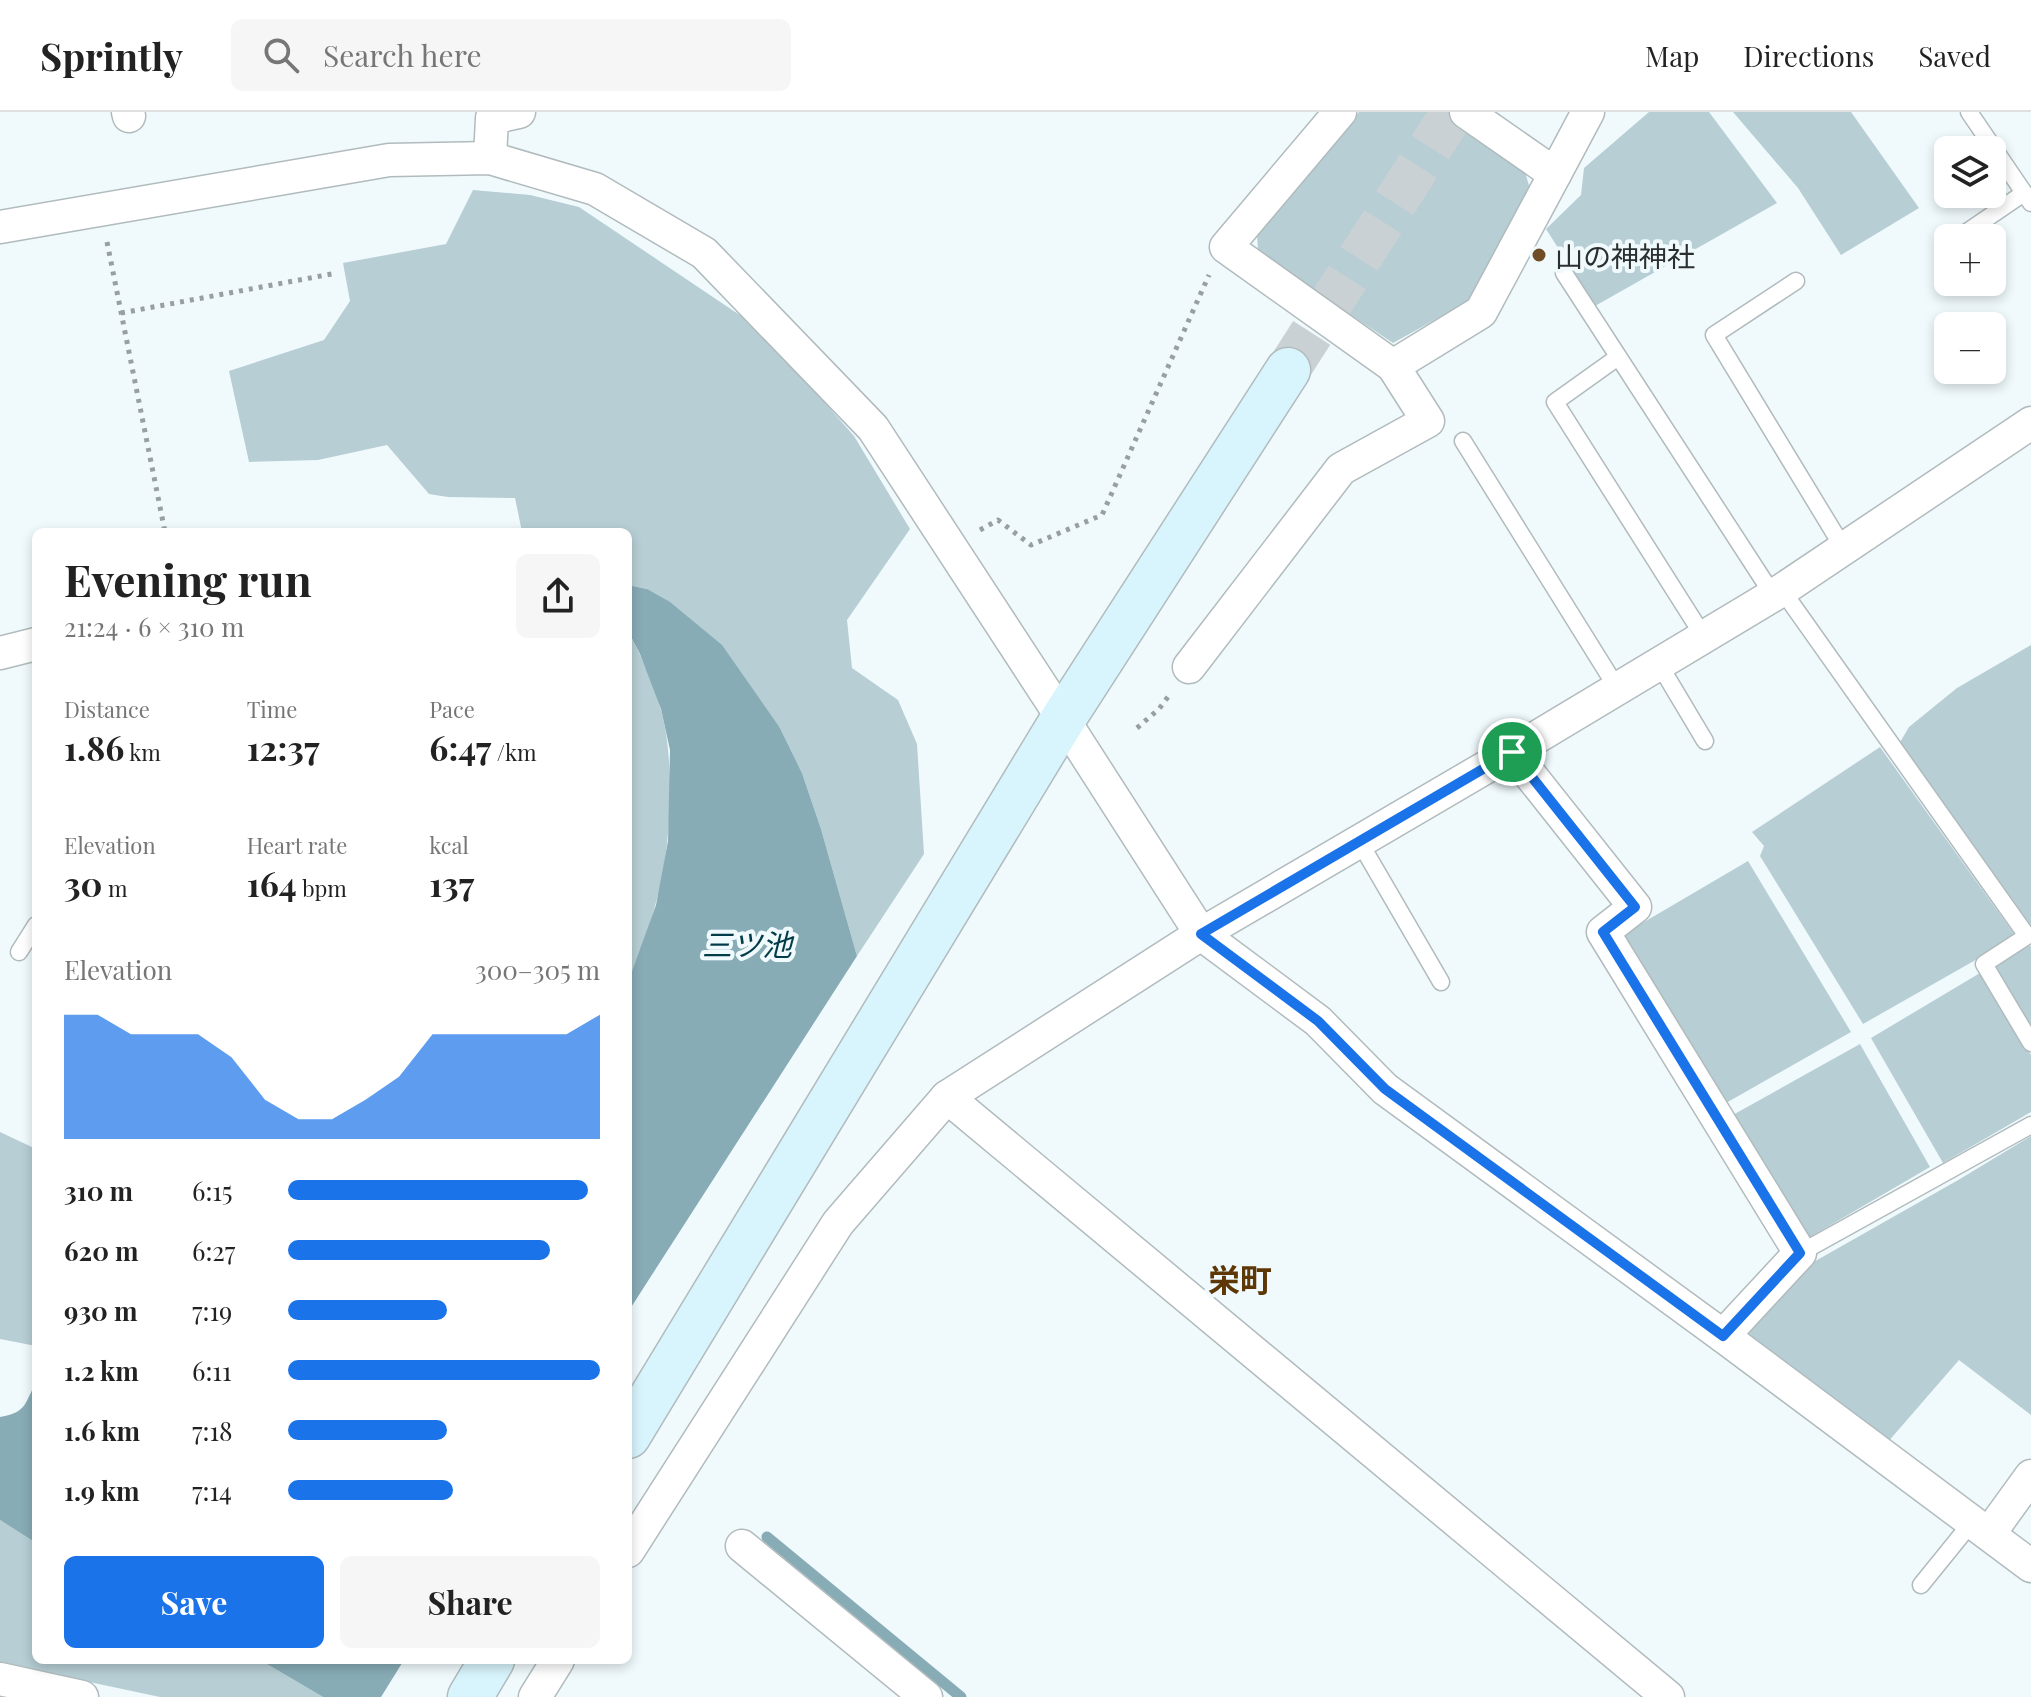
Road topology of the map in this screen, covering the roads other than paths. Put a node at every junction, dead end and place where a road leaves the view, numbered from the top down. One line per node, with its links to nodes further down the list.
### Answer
1 (519, 112): 6 (street)
2 (1340, 112): 14 (street)
3 (1466, 112): 7 (street)
4 (1588, 112): 7 (street)
5 (1969, 112): 8 (lane)
6 (490, 158): 10 (street); 26 (street)
7 (1555, 174): 14 (street)
8 (2028, 198): 9 (lane)
9 (1982, 224)
10 (0, 227)
11 (1564, 273): 13 (lane)
12 (1796, 281): 18 (lane)
13 (1618, 357): 19 (lane); 20 (lane)
14 (1393, 366): 24 (street)
15 (1288, 370): 26 (street)
16 (2031, 423): 18 (street)
17 (1463, 441): 25 (lane)
18 (1844, 549): 19 (street)
19 (1778, 592): 20 (street); 34 (lane)
20 (1704, 637): 23 (street)
21 (32, 645): 22 (street)
22 (0, 653)
23 (1659, 664): 25 (street); 27 (lane)
24 (1189, 667)
25 (1617, 688): 28 (street)
26 (1063, 719): 31 (street); 39 (street)
27 (1705, 741)
28 (1512, 752): 29 (street); 37 (street)
29 (1359, 841): 31 (street); 33 (lane)
30 (32, 931): 32 (lane)
31 (1201, 934): 35 (street); 38 (street)
32 (19, 952)
33 (1441, 982)
34 (2031, 1043)
35 (947, 1097): 42 (street); 53 (street)
36 (2031, 1125): 37 (lane)
37 (1800, 1253): 38 (street)
38 (1723, 1336): 41 (street)
39 (632, 1429)
40 (2031, 1476): 41 (street)
41 (1980, 1528): 44 (street); 45 (lane)
42 (632, 1545)
43 (742, 1546): 52 (street)
44 (2031, 1566)
45 (1921, 1585)
46 (490, 1664): 50 (street)
47 (556, 1664): 51 (street)
48 (0, 1679): 49 (street)
49 (82, 1697)
50 (470, 1697)
51 (535, 1697)
52 (926, 1697)
53 (1668, 1697)

